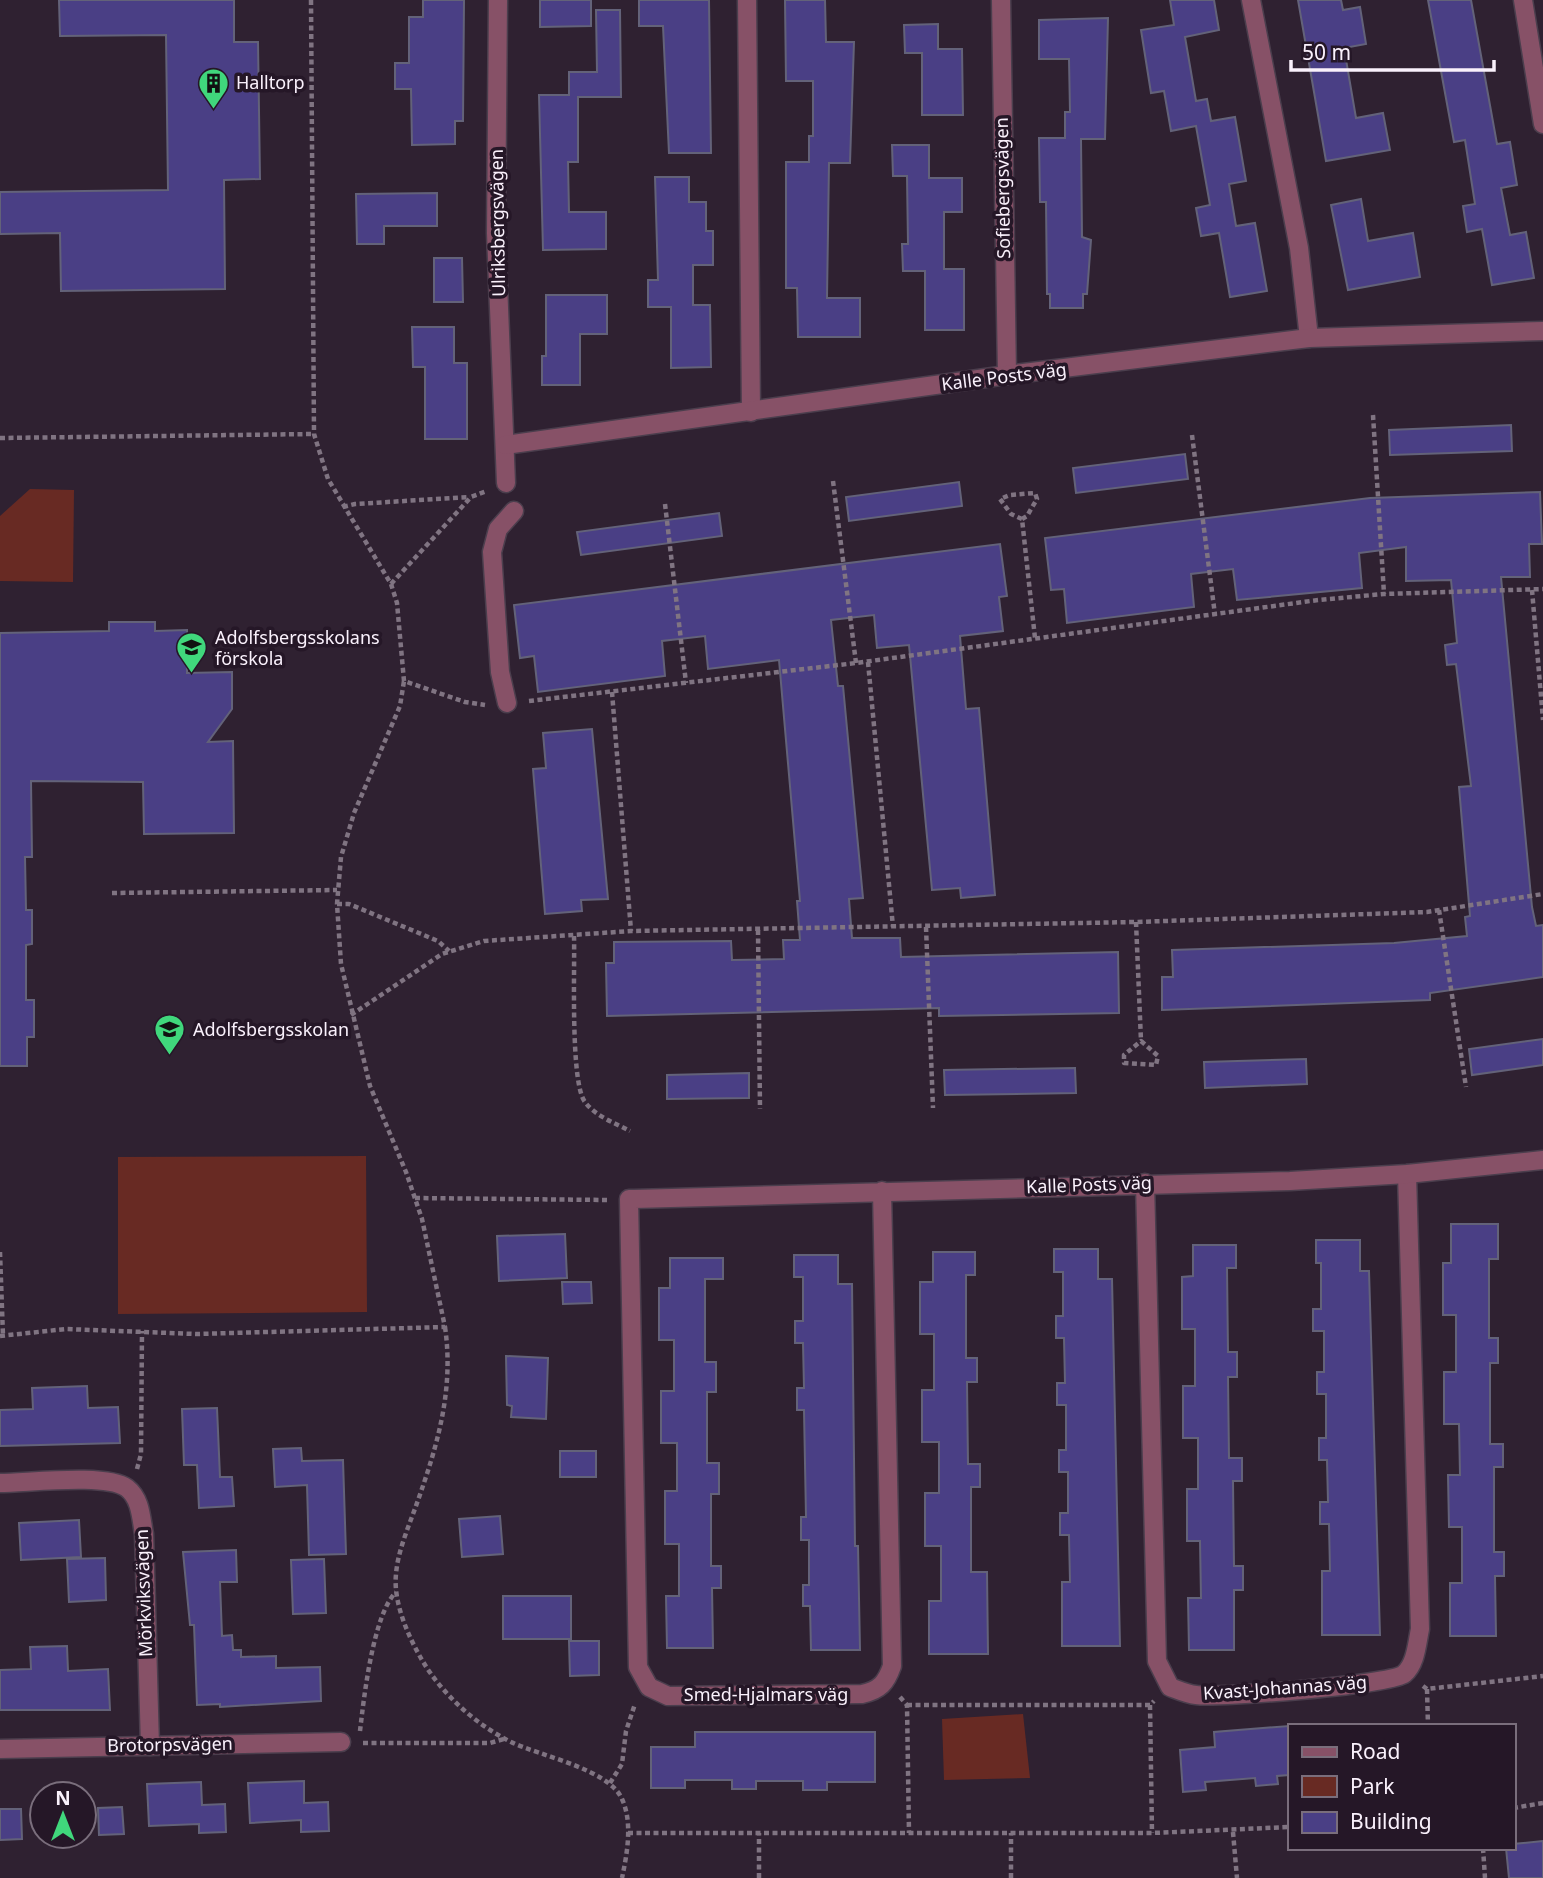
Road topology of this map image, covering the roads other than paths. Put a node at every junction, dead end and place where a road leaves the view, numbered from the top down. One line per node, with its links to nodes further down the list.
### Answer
1 (498, 0): 11 (street, Ulriksbergsvägen)
2 (747, 0): 10 (street)
3 (1001, 0): 9 (street, Sofiebergsvägen)
4 (1251, 0): 8 (street)
5 (1523, 0): 6 (street)
6 (1543, 124)
7 (1543, 331): 8 (street, Kalle Posts väg)
8 (1309, 338): 9 (street, Kalle Posts väg)
9 (1007, 375): 10 (street, Kalle Posts väg)
10 (751, 412): 11 (street, Kalle Posts väg)
11 (505, 445): 12 (street)
12 (506, 483)
13 (514, 511): 14 (street)
14 (507, 703)
15 (1543, 1160): 16 (street, Kalle Posts väg)
16 (1407, 1174): 17 (street, Kalle Posts väg); 17 (street, Kvast-Johannas väg)
17 (1145, 1183): 18 (street, Kalle Posts väg)
18 (883, 1191): 20 (street, Smed-Hjalmars väg); 20 (street, Kalle Posts väg)
19 (0, 1483): 22 (street, Mörkviksvägen)
20 (649, 1687)
21 (341, 1741): 22 (street, Brotorpsvägen)
22 (150, 1746): 23 (street, Brotorpsvägen)
23 (0, 1749)

